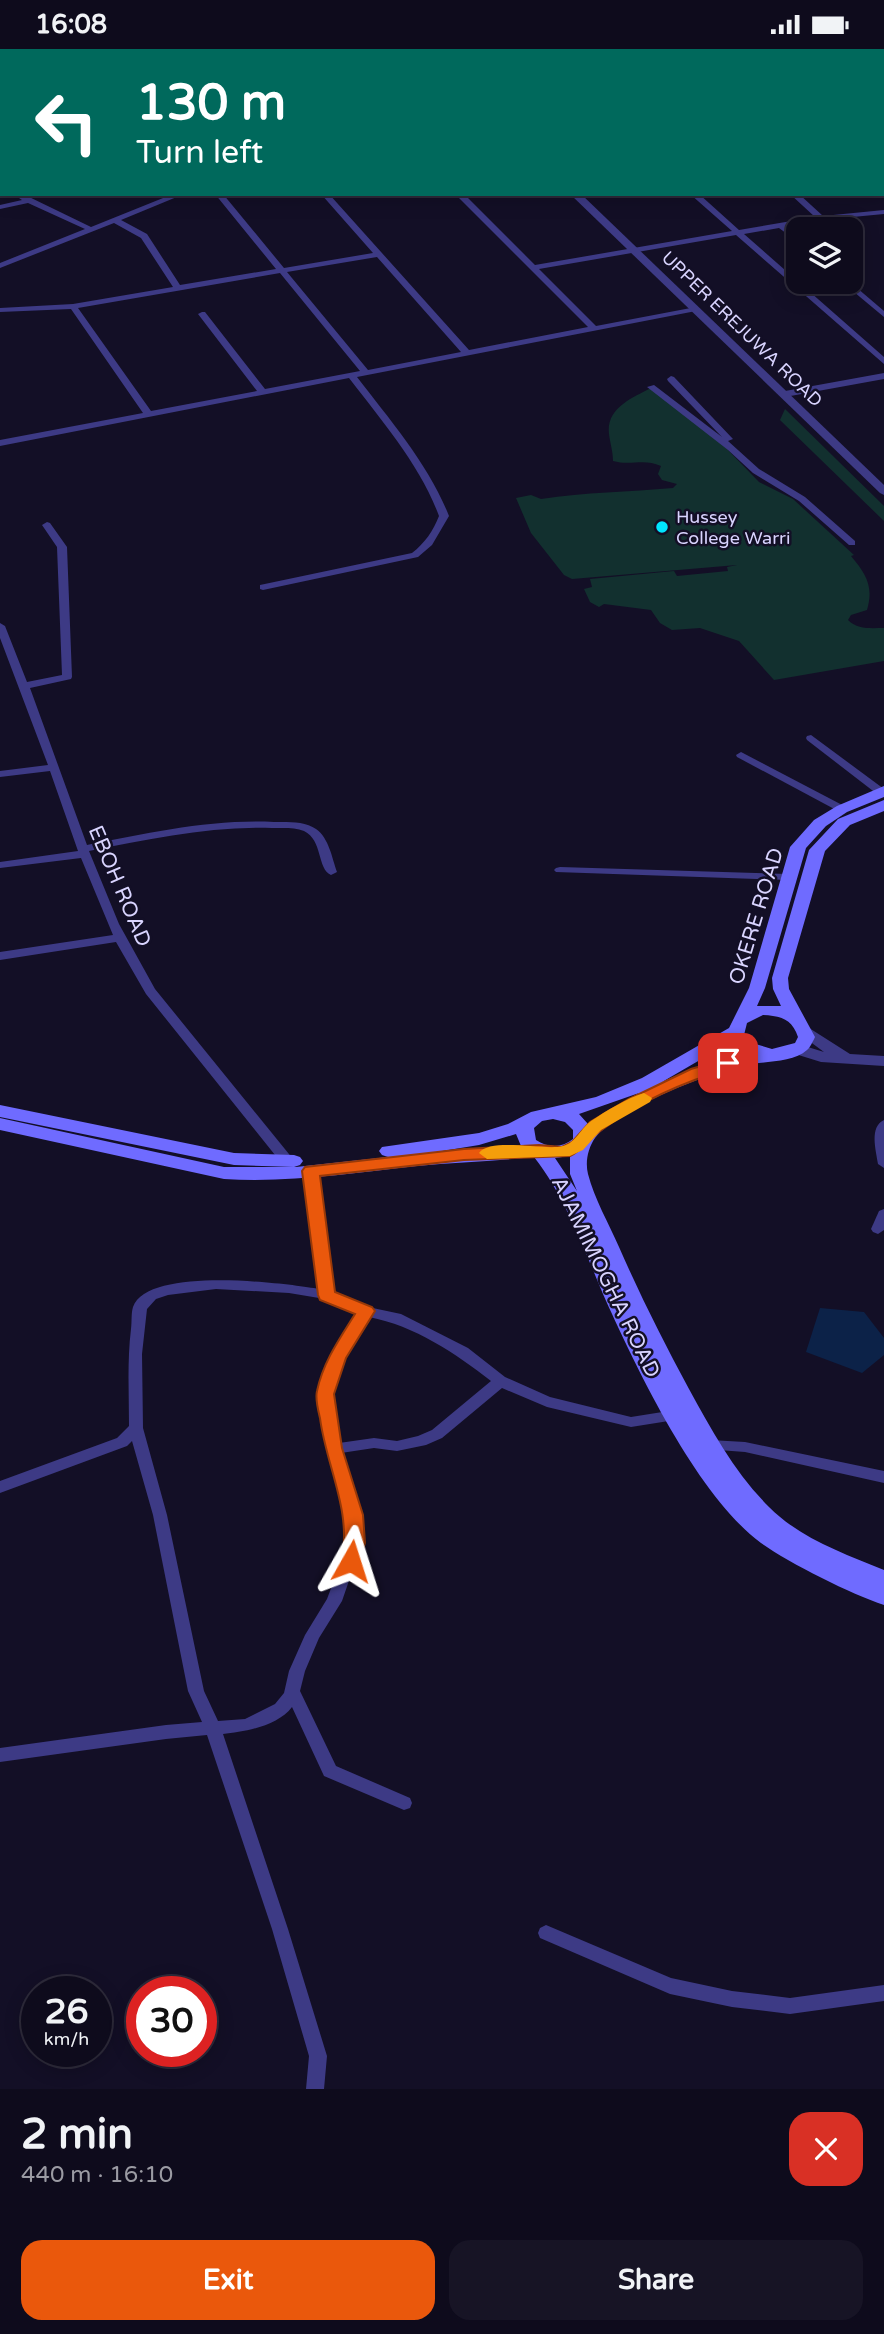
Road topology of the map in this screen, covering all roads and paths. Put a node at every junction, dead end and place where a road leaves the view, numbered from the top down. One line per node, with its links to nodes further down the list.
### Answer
1 (20, 196): 11 (street)
2 (160, 196): 10 (street)
3 (175, 196): 10 (street)
4 (221, 196): 26 (street)
5 (328, 196): 23 (street)
6 (460, 196): 25 (street)
7 (577, 196): 22 (street, UPPER EREJUWA ROAD)
8 (696, 196): 21 (street)
9 (796, 196): 14 (street)
10 (167, 199): 16 (street)
11 (29, 201): 12 (street); 19 (street)
12 (0, 207)
13 (884, 212): 15 (street)
14 (820, 217)
15 (832, 217)
16 (114, 220): 19 (street); 27 (street)
17 (786, 225): 18 (street)
18 (782, 226): 20 (street); 21 (street)
19 (90, 229): 24 (street)
20 (786, 230)
21 (738, 233): 22 (street); 36 (street)
22 (635, 251): 25 (street); 30 (street, UPPER EREJUWA ROAD)
23 (380, 254): 26 (street); 35 (street)
24 (0, 266)
25 (531, 268): 34 (street)
26 (282, 271): 27 (street); 37 (street)
27 (178, 289): 29 (street)
28 (860, 294): 33 (street)
29 (73, 306): 31 (street); 44 (street)
30 (696, 309): 34 (street); 43 (street, UPPER EREJUWA ROAD)
31 (0, 310)
32 (202, 314): 42 (street)
33 (884, 315)
34 (595, 330): 35 (street)
35 (467, 353): 37 (street)
36 (884, 361)
37 (366, 373): 38 (street)
38 (351, 376): 42 (street); 50 (street)
39 (884, 376): 43 (street)
40 (671, 379): 46 (street)
41 (651, 387): 46 (street)
42 (262, 392): 44 (street)
43 (785, 394): 47 (street, UPPER EREJUWA ROAD)
44 (148, 414): 45 (street)
45 (0, 443)
46 (766, 478): 49 (street)
47 (884, 491)
48 (47, 525): 52 (street)
49 (852, 543)
50 (262, 587)
51 (0, 626): 52 (street, EBOH ROAD)
52 (24, 686): 55 (street, EBOH ROAD)
53 (811, 738): 57 (street)
54 (741, 755): 58 (street)
55 (54, 767): 56 (street); 59 (street, EBOH ROAD)
56 (0, 774)
57 (883, 800): 58 (main road, OKERE ROAD); 67 (main road, OKERE ROAD)
58 (842, 809): 63 (main road, OKERE ROAD)
59 (83, 852): 60 (street); 62 (street); 64 (street, EBOH ROAD)
60 (0, 865)
61 (560, 870): 63 (street)
62 (331, 872)
63 (788, 877): 66 (main road, OKERE ROAD)
64 (118, 938): 65 (street); 80 (street, EBOH ROAD)
65 (0, 956)
66 (744, 1016): 67 (main road); 68 (main road)
67 (800, 1024): 69 (main road); 71 (street)
68 (735, 1032): 70 (main road); 74 (main road)
69 (798, 1049): 70 (main road); 71 (street)
70 (768, 1055): 78 (main road)
71 (852, 1059): 72 (street)
72 (884, 1061)
73 (0, 1111): 80 (main road)
74 (553, 1113): 75 (main road); 78 (main road)
75 (530, 1120): 79 (main road); 80 (main road)
76 (0, 1124): 82 (main road)
77 (884, 1124): 81 (street)
78 (582, 1141): 79 (main road); 90 (main road, AJAMIMOGHA ROAD)
79 (539, 1150): 82 (main road); 88 (main road, AJAMIMOGHA ROAD)
80 (288, 1162)
81 (884, 1164)
82 (311, 1171): 85 (street)
83 (884, 1214): 84 (street)
84 (878, 1229)
85 (327, 1295): 86 (street); 89 (street)
86 (366, 1311): 87 (street); 91 (street)
87 (500, 1381): 88 (street); 91 (street)
88 (675, 1415): 95 (main road, AJAMIMOGHA ROAD)
89 (136, 1428): 93 (street); 97 (street)
90 (710, 1445): 92 (street); 94 (main road, AJAMIMOGHA ROAD)
91 (333, 1448): 96 (street)
92 (884, 1477)
93 (0, 1487)
94 (884, 1579)
95 (884, 1595)
96 (292, 1691): 97 (street); 99 (street)
97 (212, 1726): 98 (street); 102 (street)
98 (0, 1755)
99 (404, 1803)
100 (545, 1933): 101 (street)
101 (884, 1993)
102 (314, 2089)

